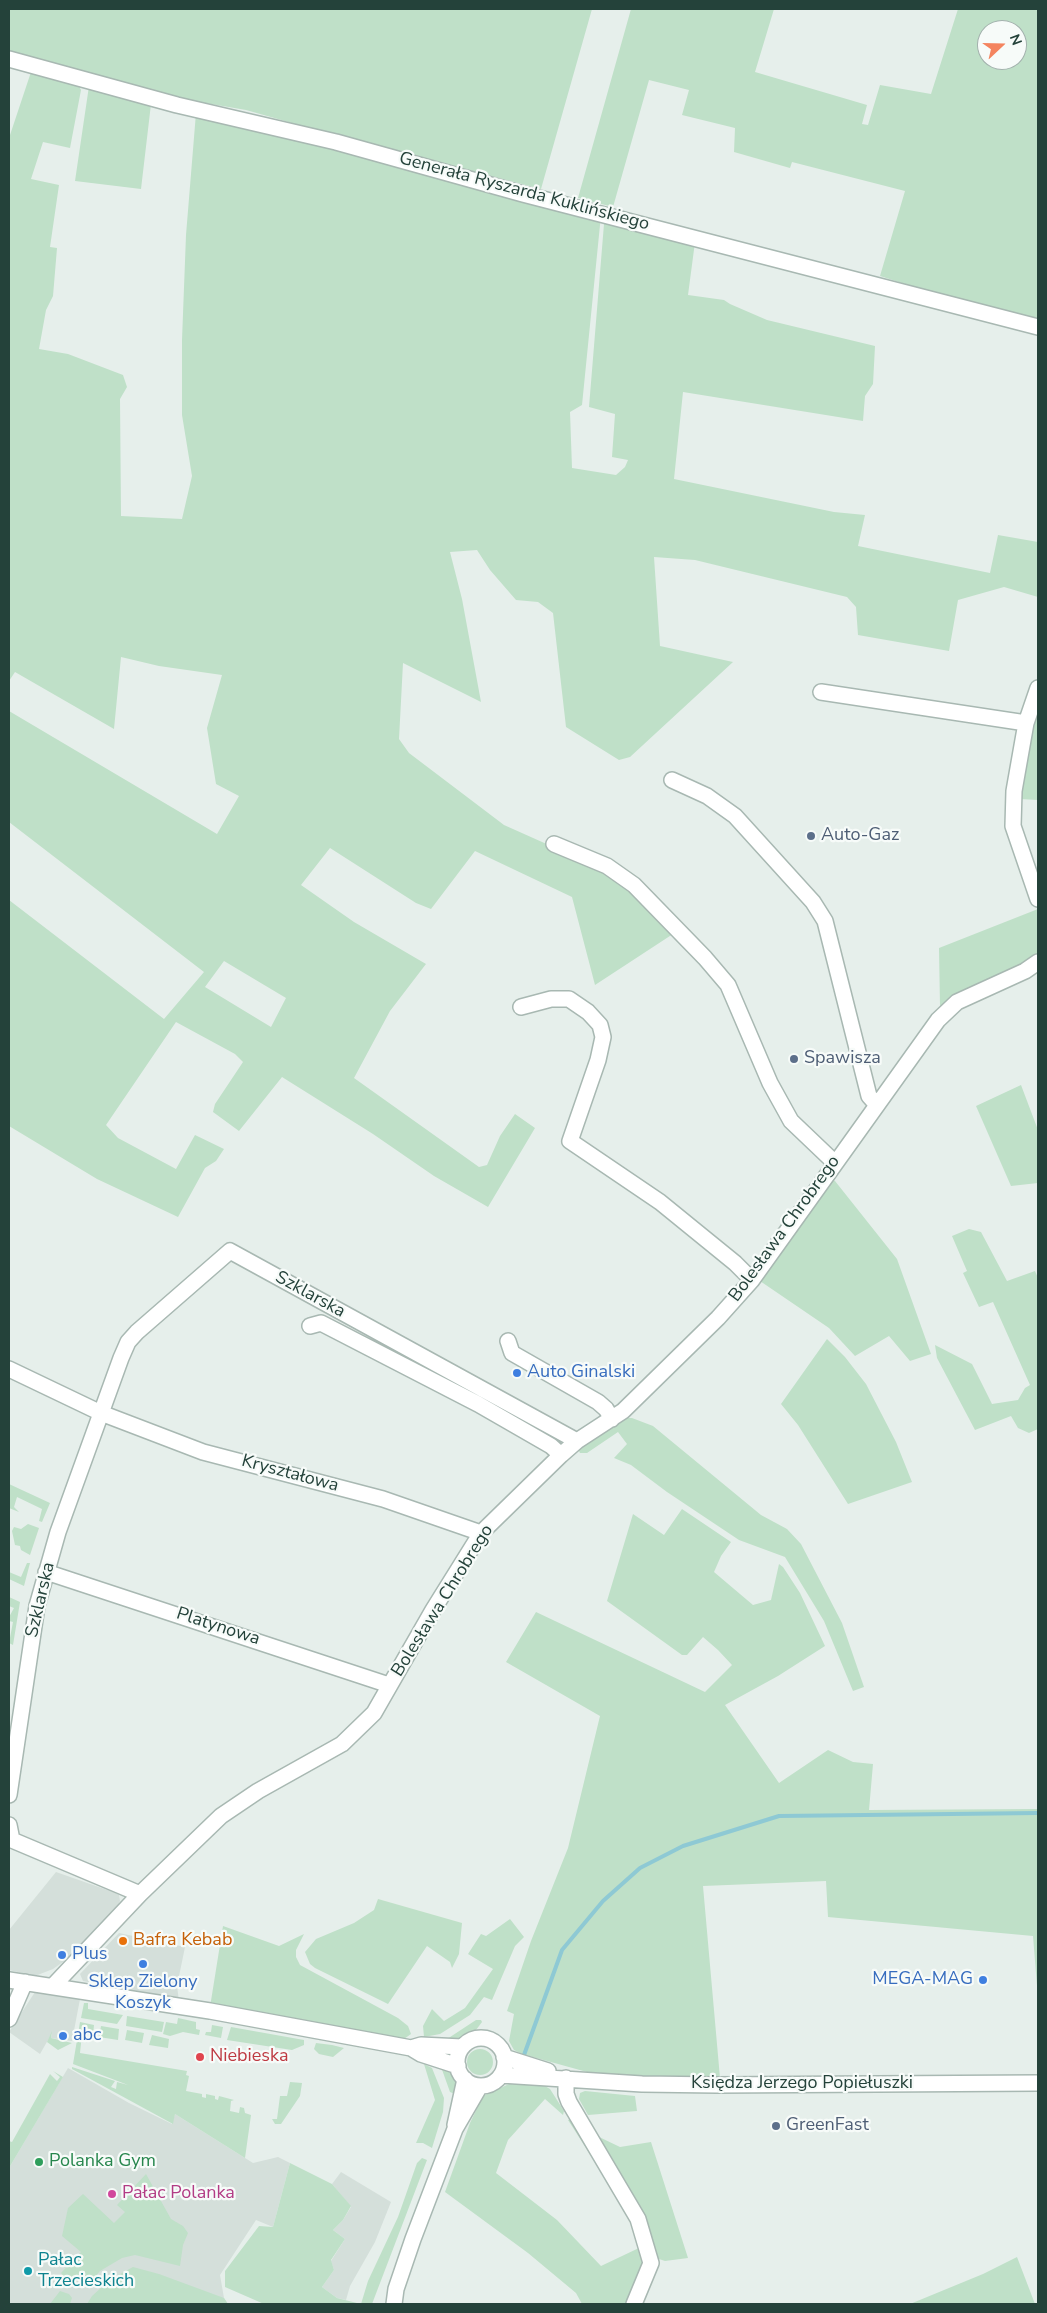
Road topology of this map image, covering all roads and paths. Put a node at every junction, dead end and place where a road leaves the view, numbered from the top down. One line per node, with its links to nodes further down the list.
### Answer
1 (9, 59): 2 (street, Generała Ryszarda Kuklińskiego)
2 (1038, 327)
3 (1038, 688): 5 (street)
4 (820, 692): 5 (street)
5 (1026, 723): 8 (street)
6 (672, 780): 11 (street)
7 (554, 844): 12 (street)
8 (1038, 899)
9 (1038, 962): 11 (street, Bolesława Chrobrego)
10 (521, 1007): 13 (street)
11 (877, 1105): 12 (street, Bolesława Chrobrego)
12 (834, 1162): 13 (street, Bolesława Chrobrego)
13 (752, 1280): 18 (street, Bolesława Chrobrego)
14 (310, 1326): 20 (street)
15 (508, 1341): 18 (street)
16 (9, 1369): 17 (street)
17 (101, 1413): 19 (street, Szklarska); 21 (street, Kryształowa); 22 (street, Szklarska)
18 (612, 1418): 19 (street, Bolesława Chrobrego)
19 (577, 1441): 20 (street, Bolesława Chrobrego)
20 (561, 1455): 21 (street, Bolesława Chrobrego)
21 (481, 1533): 23 (street, Bolesława Chrobrego)
22 (46, 1572): 23 (street, Platynowa); 24 (street, Szklarska)
23 (389, 1685): 26 (street, Bolesława Chrobrego)
24 (9, 1795)
25 (9, 1825): 26 (street)
26 (140, 1894): 29 (street, Bolesława Chrobrego)
27 (9, 1980): 28 (street)
28 (25, 1982): 29 (street); 30 (street)
29 (53, 1986): 31 (street)
30 (9, 2019)
31 (411, 2048): 32 (street); 34 (street)
32 (462, 2048): 33 (street); 34 (street)
33 (504, 2057): 35 (street); 36 (street, Księdza Jerzego Popiełuszki)
34 (458, 2066): 37 (street)
35 (501, 2075): 36 (street, Księdza Jerzego Popiełuszki); 39 (street)
36 (566, 2078): 38 (street, Księdza Jerzego Popiełuszki); 42 (street)
37 (465, 2080): 39 (street); 40 (street)
38 (1038, 2083)
39 (480, 2086): 40 (street)
40 (455, 2129): 41 (street)
41 (394, 2304)
42 (634, 2304)

